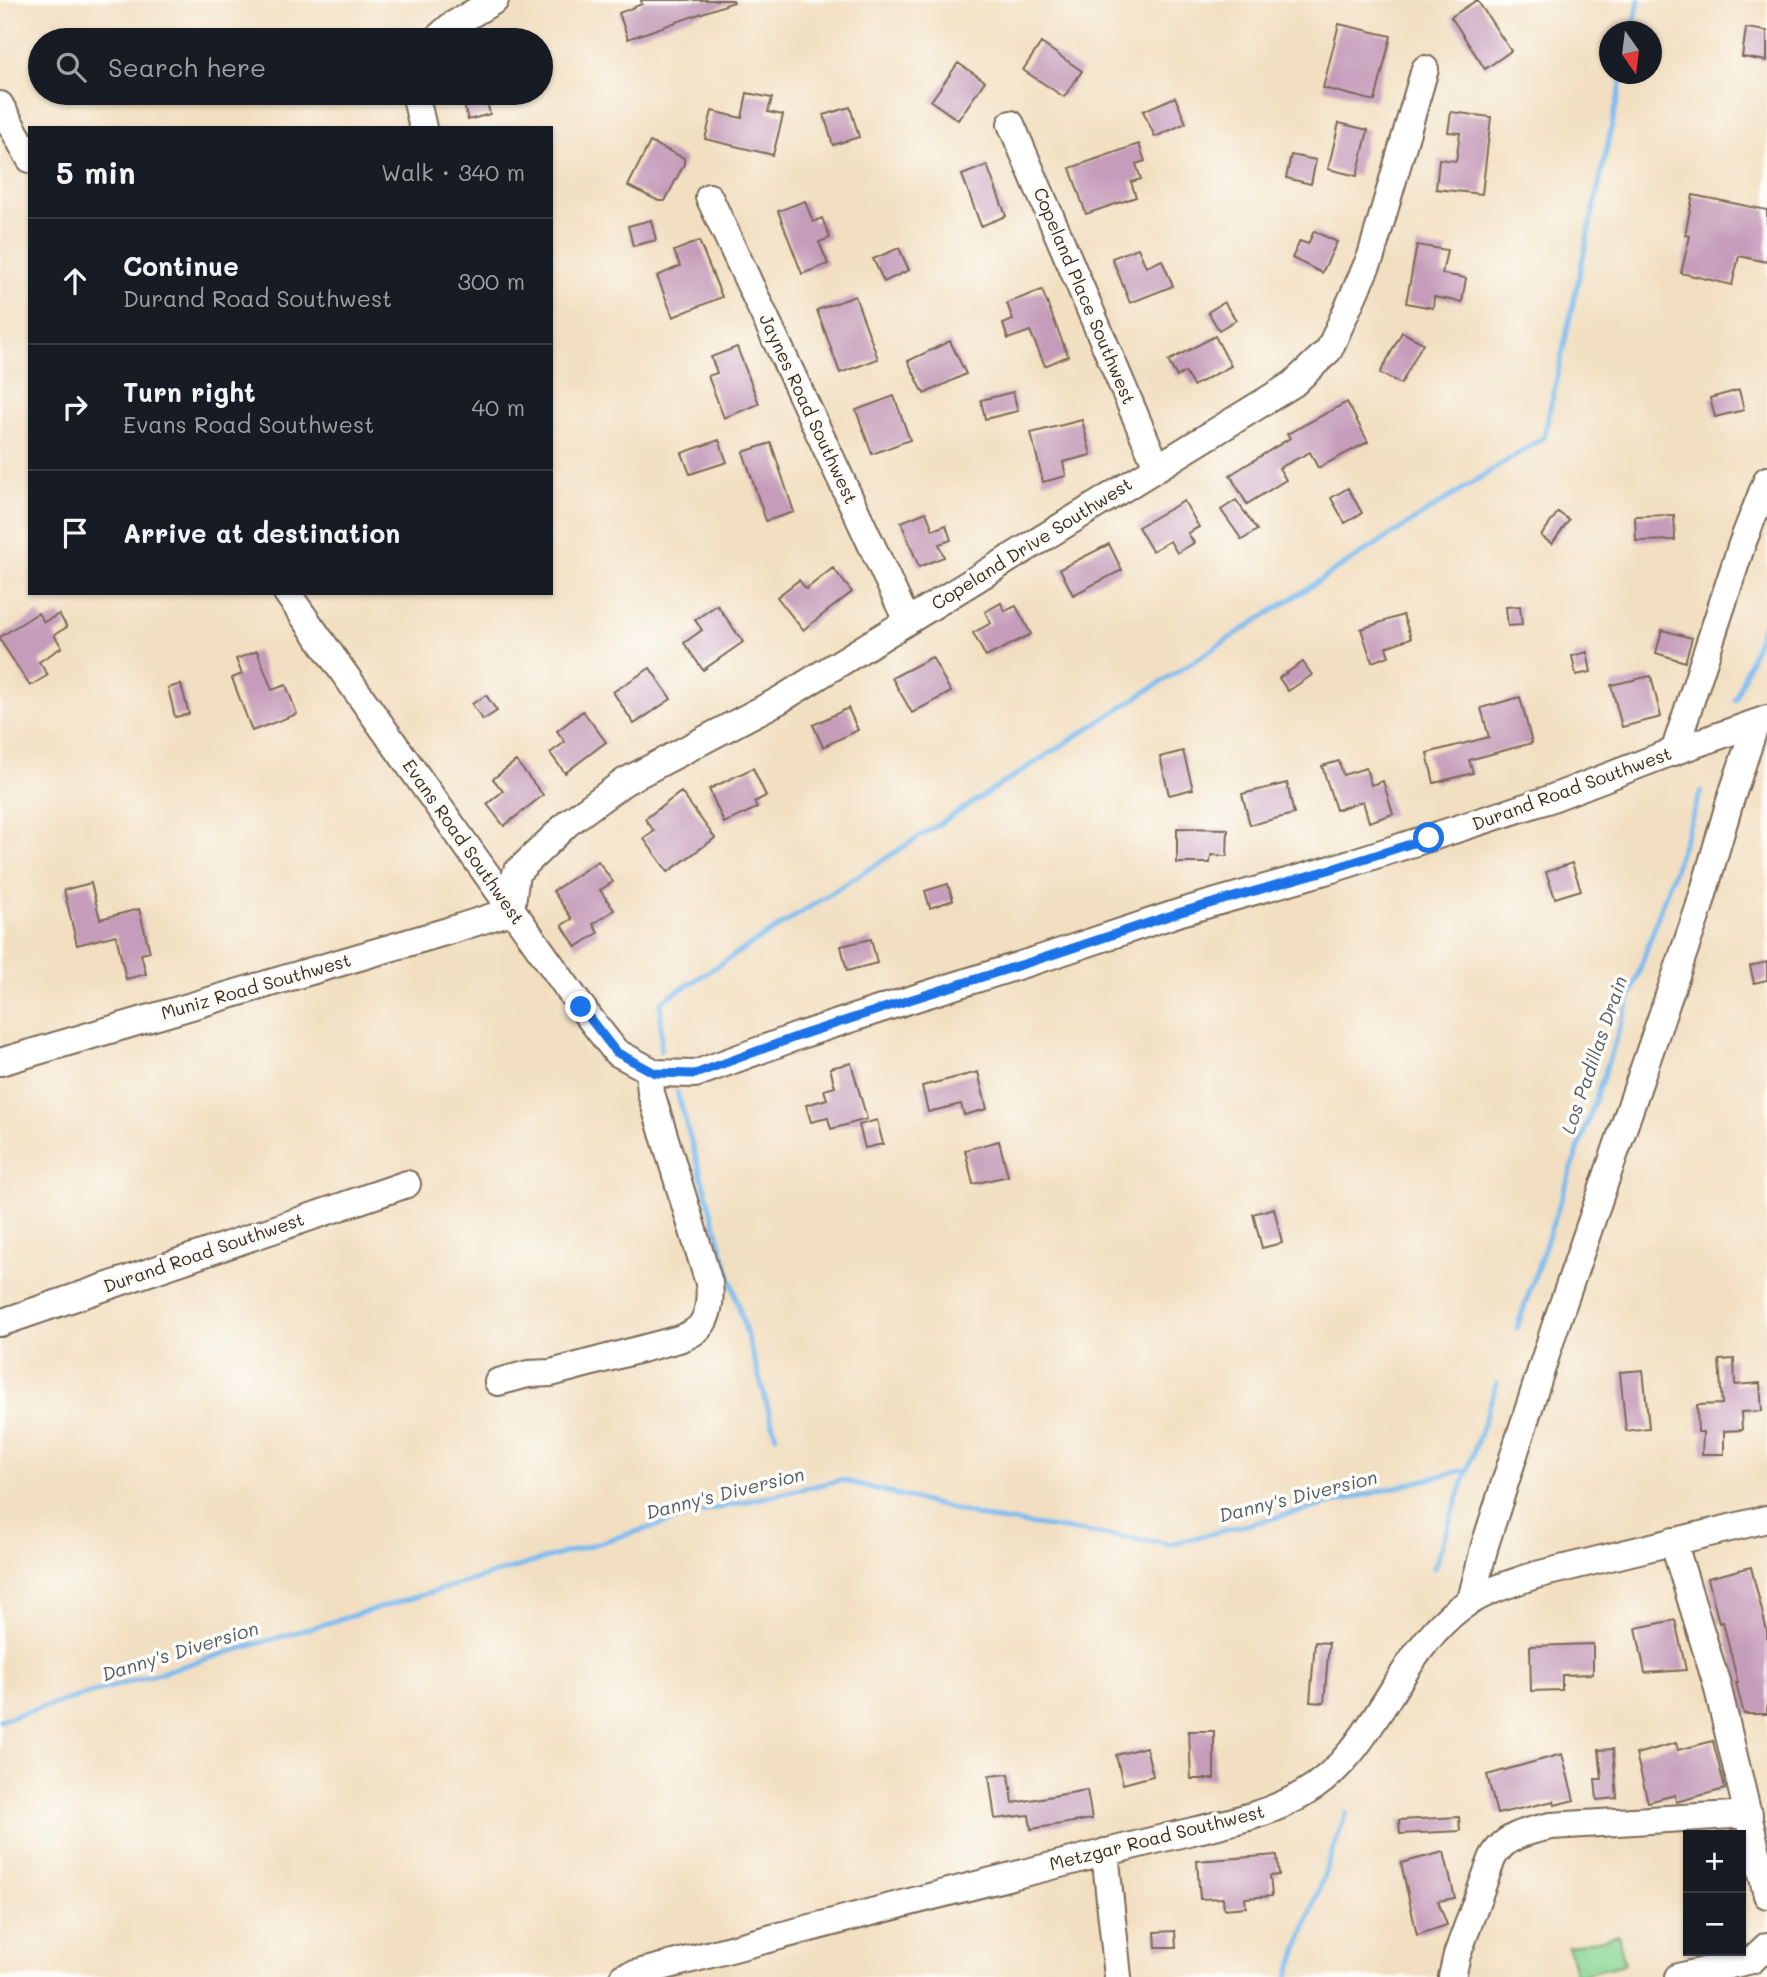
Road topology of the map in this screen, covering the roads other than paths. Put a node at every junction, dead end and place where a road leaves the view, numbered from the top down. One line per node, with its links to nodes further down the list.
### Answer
1 (495, 0): 2 (street)
2 (449, 28)
3 (1425, 69): 10 (street, Copeland Drive Southwest)
4 (0, 105): 8 (street)
5 (418, 105): 7 (street)
6 (1011, 124): 10 (street, Copeland Place Southwest)
7 (423, 126)
8 (28, 155)
9 (709, 197): 13 (street, Jaynes Road Southwest)
10 (1157, 467): 13 (street, Copeland Drive Southwest)
11 (1767, 480): 15 (street)
12 (288, 595): 16 (street, Evans Road Southwest)
13 (906, 621): 16 (street, Copeland Drive Southwest)
14 (1761, 721): 15 (street, Durand Road Southwest); 24 (street)
15 (1674, 752): 18 (street, Durand Road Southwest)
16 (511, 911): 17 (street, Muniz Road Southwest); 18 (street, Evans Road Southwest)
17 (0, 1062)
18 (652, 1072): 21 (street)
19 (407, 1184): 20 (street, Durand Road Southwest)
20 (0, 1323)
21 (498, 1382)
22 (1767, 1519): 23 (street, Metzgar Road Southwest)
23 (1673, 1541): 24 (street, Metzgar Road Southwest); 25 (street)
24 (1471, 1600): 26 (street, Metzgar Road Southwest)
25 (1749, 1814): 27 (street); 31 (street)
26 (1105, 1853): 29 (street, Metzgar Road Southwest); 30 (street)
27 (1767, 1895)
28 (1767, 1946): 32 (street)
29 (623, 1977)
30 (1118, 1977)
31 (1452, 1977)
32 (1678, 1977)

